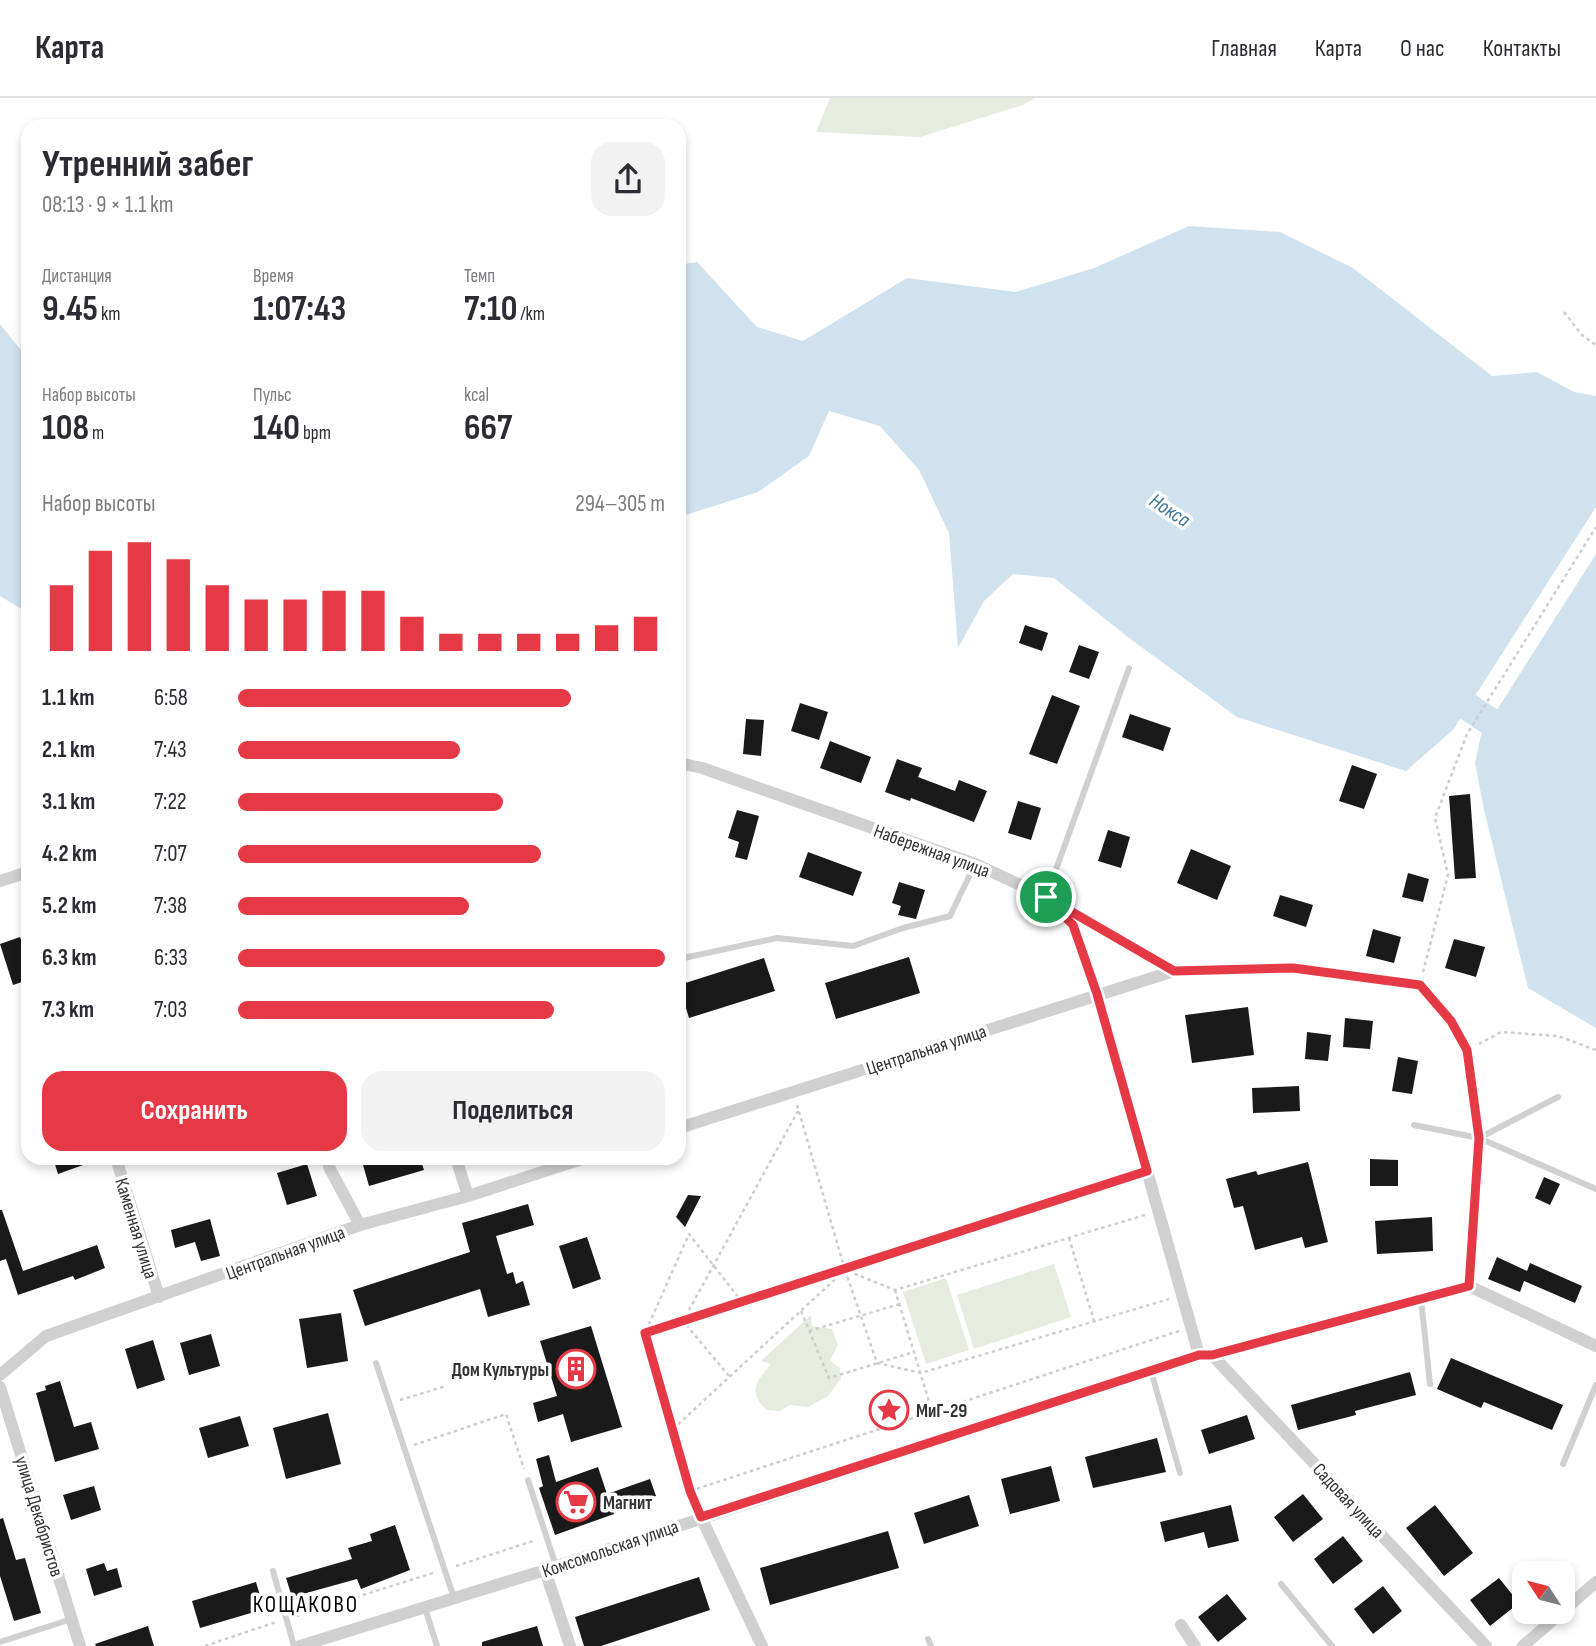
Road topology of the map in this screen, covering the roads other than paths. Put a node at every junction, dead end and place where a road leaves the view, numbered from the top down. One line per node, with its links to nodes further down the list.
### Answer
1 (1129, 668): 6 (lane)
2 (686, 765): 3 (street, Набережная улица)
3 (975, 864): 6 (street, Набережная улица); 7 (lane)
4 (21, 874): 5 (street)
5 (0, 881)
6 (1046, 897): 8 (lane, Набережная улица); 9 (street)
7 (686, 957)
8 (1174, 971): 9 (street, Центральная улица); 13 (street)
9 (1097, 994): 12 (street, Центральная улица); 25 (street)
10 (1558, 1097): 13 (lane)
11 (1414, 1125): 13 (lane)
12 (686, 1126)
13 (1479, 1138): 18 (lane); 21 (street)
14 (118, 1165): 22 (street, Каменная улица)
15 (329, 1165): 20 (street)
16 (458, 1165): 19 (street)
17 (563, 1165): 19 (street, Центральная улица)
18 (1596, 1189)
19 (468, 1196): 20 (street, Центральная улица)
20 (360, 1226): 22 (street, Центральная улица)
21 (1469, 1286): 23 (street, Комсомольская улица); 24 (street)
22 (159, 1297): 28 (street, Центральная улица)
23 (1422, 1299): 25 (street, Комсомольская улица); 29 (lane)
24 (1596, 1346)
25 (1205, 1355): 27 (street, Комсомольская улица); 54 (street, Садовая улица)
26 (376, 1363): 40 (lane)
27 (1151, 1371): 33 (lane); 35 (street, Комсомольская улица)
28 (0, 1376)
29 (1430, 1384)
30 (1596, 1385): 32 (lane)
31 (0, 1387): 43 (street, улица Декабристов)
32 (1563, 1464)
33 (1180, 1473)
34 (528, 1480): 36 (lane)
35 (701, 1517): 36 (street, Комсомольская улица); 51 (street)
36 (551, 1568): 40 (street, Комсомольская улица); 50 (street)
37 (273, 1571): 48 (lane)
38 (1596, 1582): 41 (street)
39 (1281, 1584): 53 (lane)
40 (454, 1598): 42 (street, Комсомольская улица)
41 (1575, 1601)
42 (425, 1607): 48 (street, Комсомольская улица); 49 (lane)
43 (72, 1619): 46 (lane); 47 (street, улица Декабристов)
44 (1548, 1624): 55 (street)
45 (1181, 1625): 52 (street)
46 (0, 1642)
47 (80, 1646)
48 (297, 1646)
49 (438, 1646)
50 (570, 1646)
51 (762, 1646)
52 (1195, 1646)
53 (1332, 1646)
54 (1486, 1646)
55 (1523, 1646)

